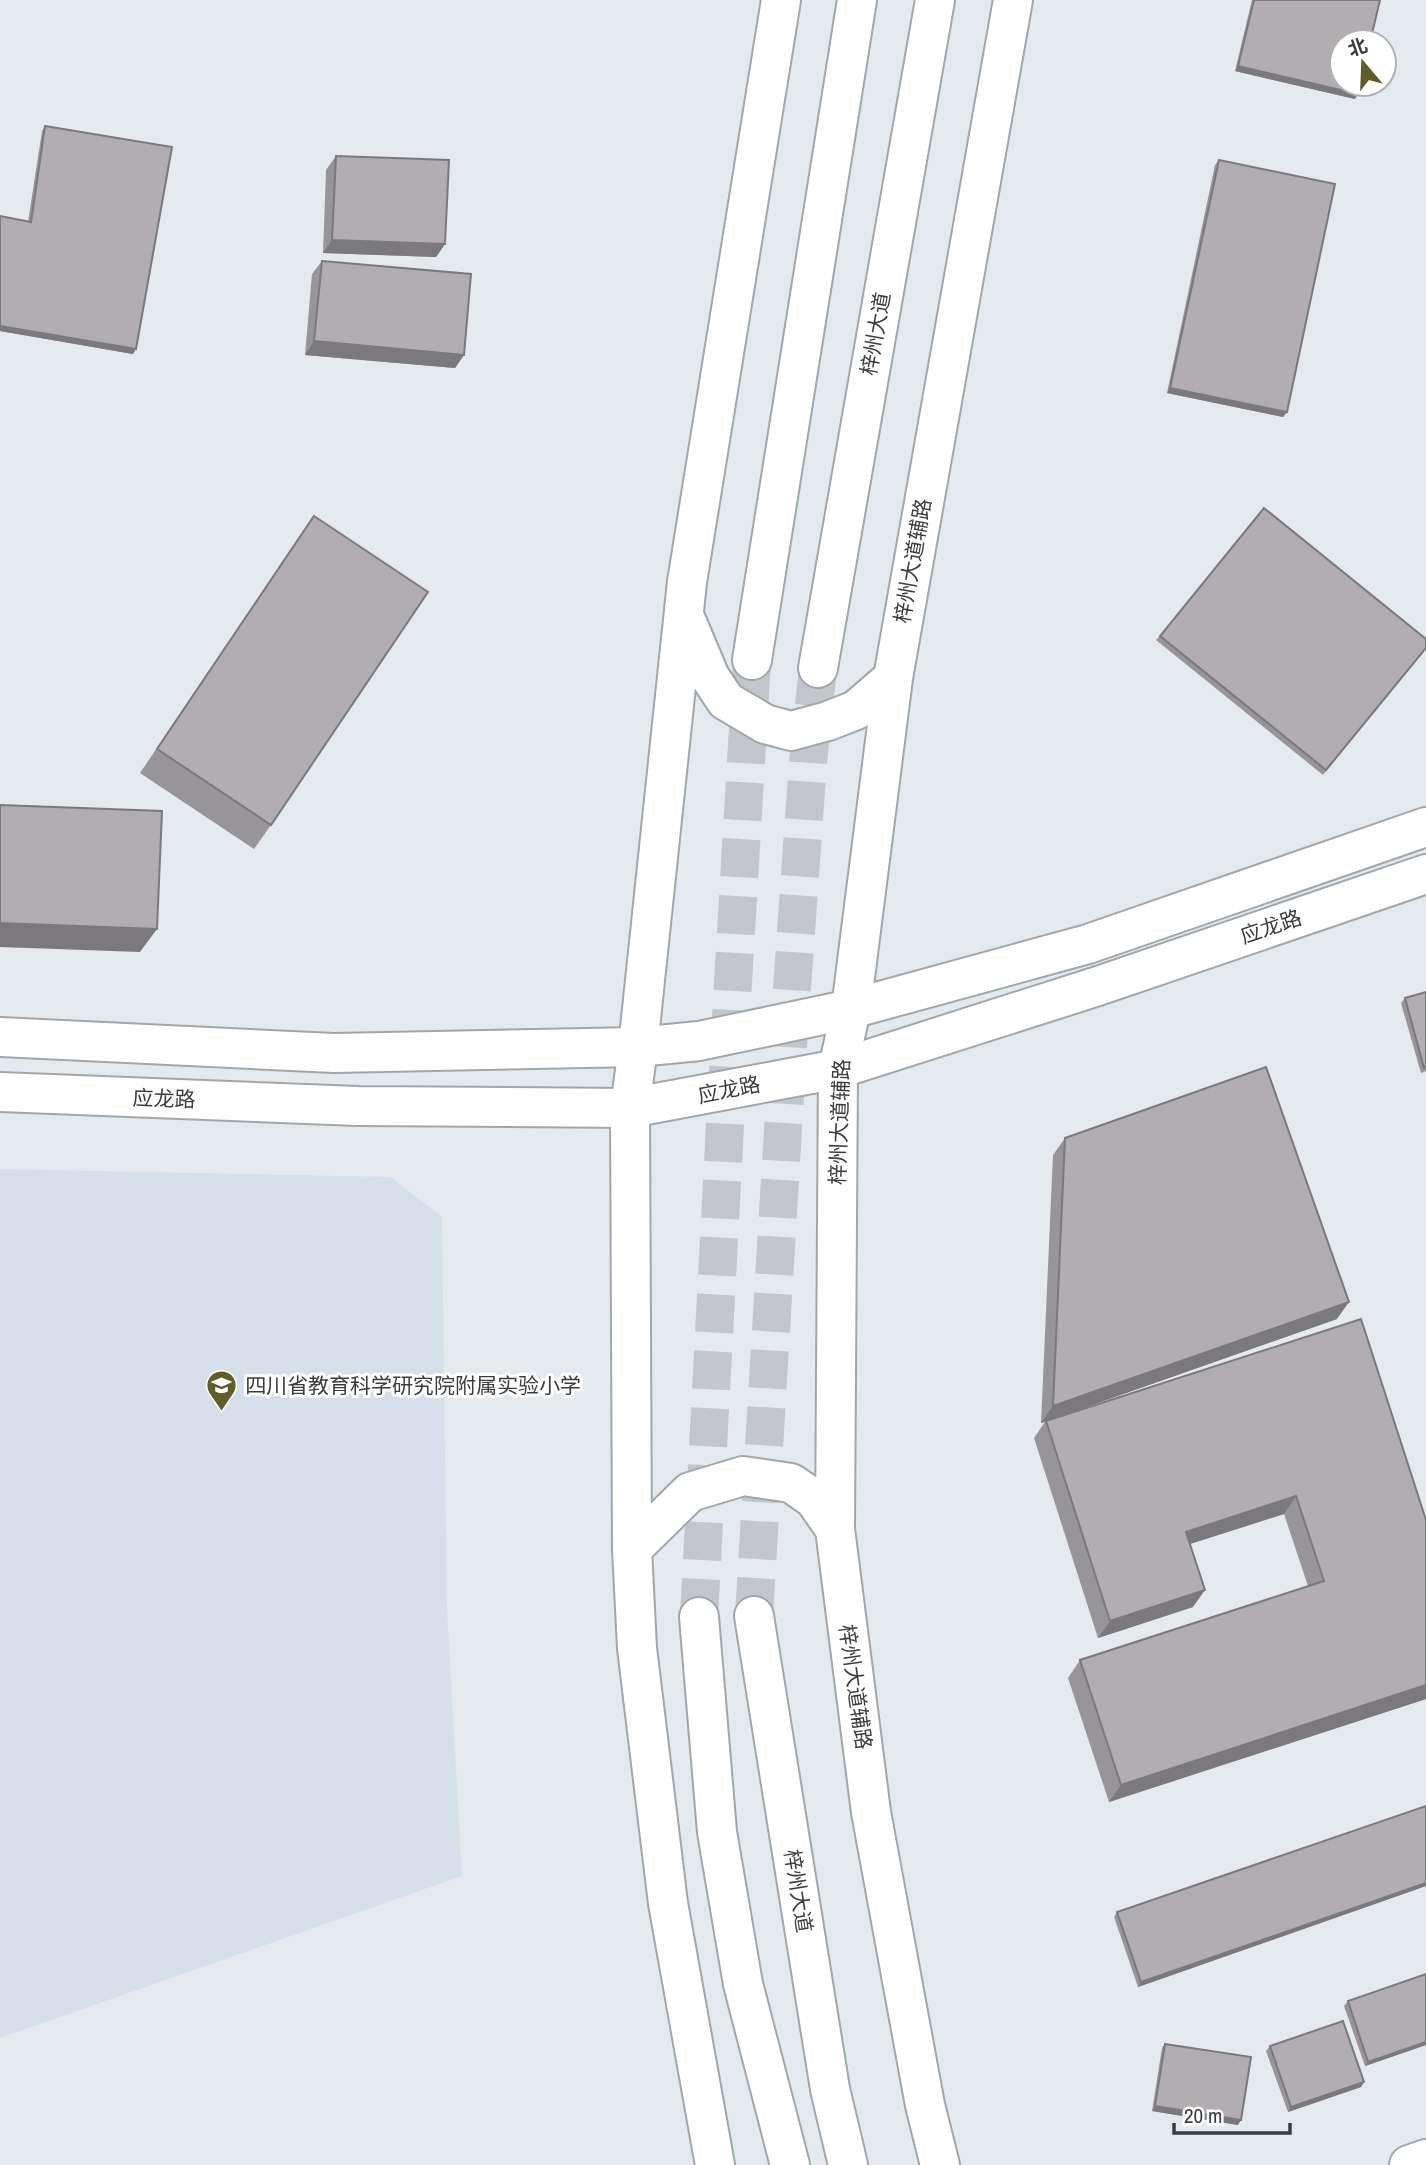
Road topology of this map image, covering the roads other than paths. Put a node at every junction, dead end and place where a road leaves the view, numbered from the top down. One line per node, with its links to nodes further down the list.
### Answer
1 (782, 0): 5 (main road)
2 (857, 0): 6 (main road)
3 (935, 0): 7 (main road, 梓州大道)
4 (1013, 0): 8 (main road, 梓州大道辅路)
5 (685, 618): 8 (main road); 13 (main road)
6 (752, 660)
7 (818, 668)
8 (893, 678): 11 (main road, 梓州大道辅路)
9 (1426, 827): 11 (main road, 应龙路)
10 (1426, 874): 14 (main road, 应龙路)
11 (851, 1009): 13 (main road, 应龙路); 14 (main road, 梓州大道辅路)
12 (0, 1037): 13 (main road, 应龙路)
13 (638, 1047): 16 (main road)
14 (838, 1069): 16 (main road, 应龙路); 17 (main road, 梓州大道辅路)
15 (0, 1092): 16 (main road, 应龙路)
16 (630, 1108): 18 (main road)
17 (835, 1529): 18 (main road); 25 (main road, 梓州大道辅路)
18 (632, 1549): 22 (main road)
19 (754, 1615): 24 (main road, 梓州大道)
20 (699, 1617): 23 (main road)
21 (1426, 2159): 26 (main road)
22 (715, 2165)
23 (790, 2165)
24 (848, 2165)
25 (940, 2165)
26 (1409, 2165)

